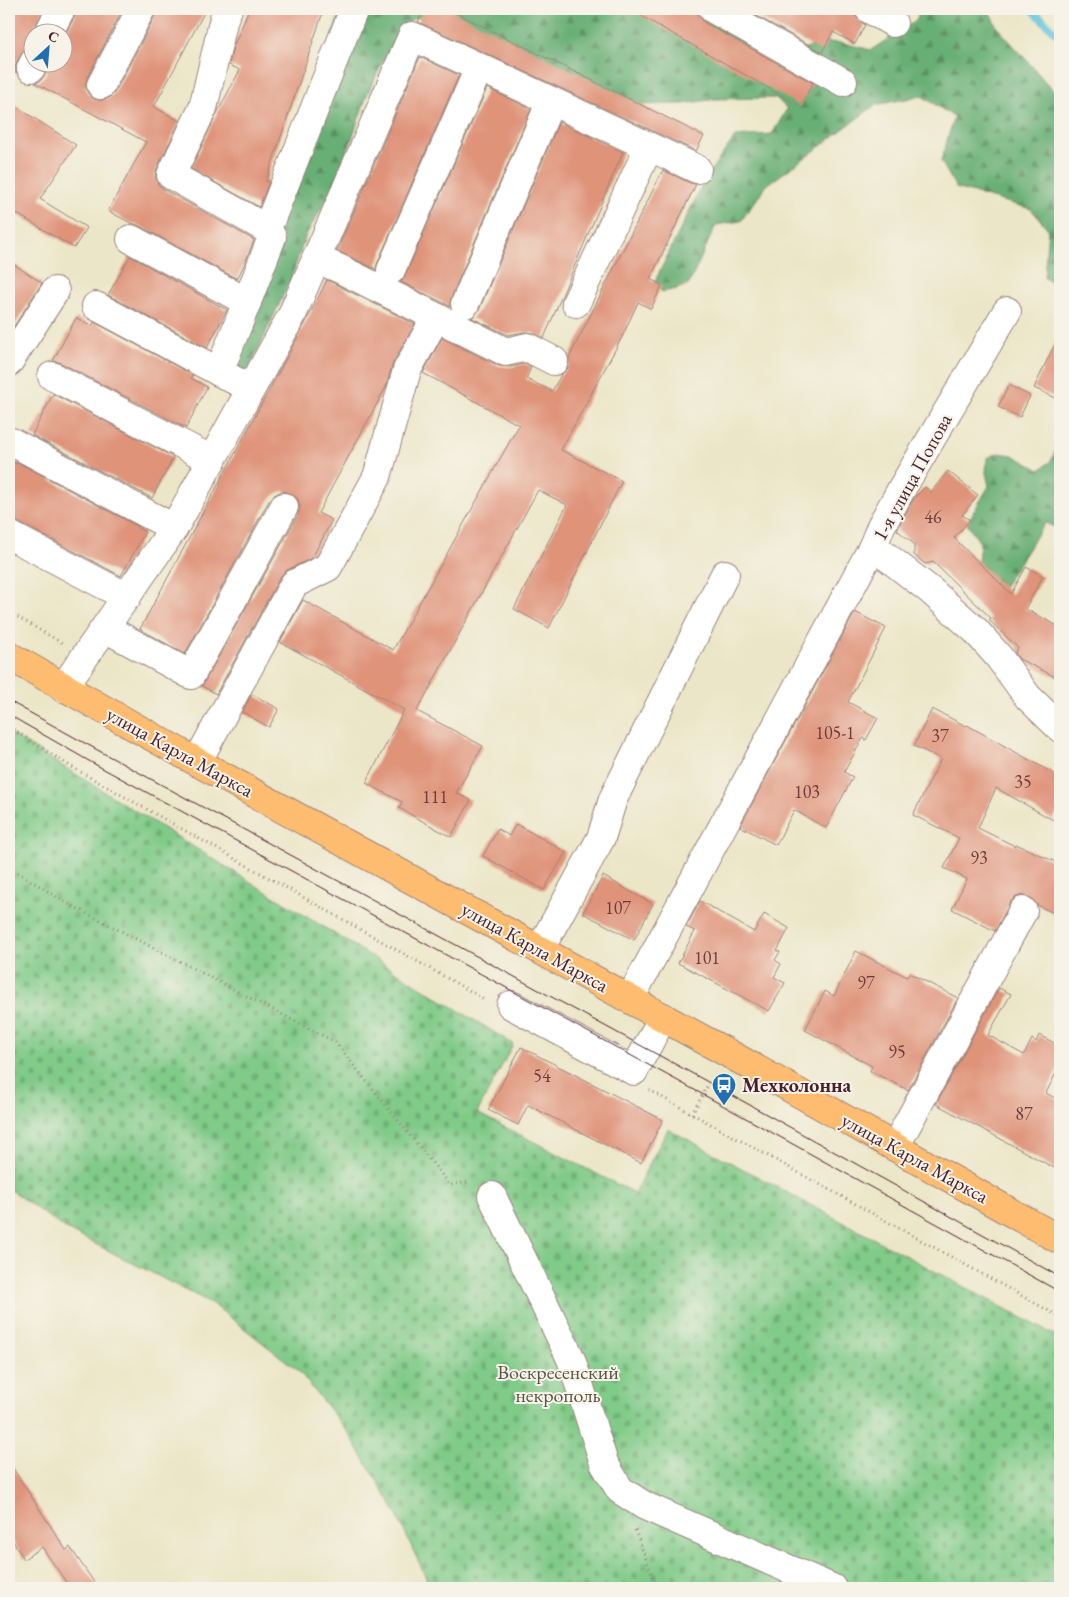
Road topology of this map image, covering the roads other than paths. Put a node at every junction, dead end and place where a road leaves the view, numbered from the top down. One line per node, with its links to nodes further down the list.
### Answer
1 (62, 9): 7 (street)
2 (142, 9): 11 (street)
3 (228, 9): 15 (street)
4 (354, 9): 15 (street)
5 (713, 9): 10 (street)
6 (869, 9): 8 (street)
7 (55, 22)
8 (893, 23)
9 (479, 68): 12 (street); 17 (street); 18 (street)
10 (843, 82)
11 (101, 85)
12 (551, 101): 13 (street); 22 (street)
13 (648, 147): 14 (street); 21 (street)
14 (697, 169)
15 (267, 229): 20 (street)
16 (130, 239): 20 (street)
17 (316, 259): 25 (street); 30 (street)
18 (391, 270)
19 (55, 291): 27 (street)
20 (246, 302): 28 (street)
21 (576, 303)
22 (465, 304)
23 (96, 306): 28 (street)
24 (1007, 311): 36 (street, 1-я улица Попова)
25 (436, 317): 26 (street); 43 (street)
26 (554, 361)
27 (9, 362)
28 (219, 372): 30 (street)
29 (52, 376): 32 (street)
30 (251, 389): 32 (street)
31 (12, 442): 34 (street)
32 (212, 460): 34 (street)
33 (284, 506): 39 (street)
34 (174, 528): 38 (street)
35 (9, 535): 38 (street)
36 (873, 546): 42 (street, 1-я улица Попова); 46 (street)
37 (726, 574): 45 (street)
38 (127, 597): 39 (street)
39 (105, 628): 41 (street)
40 (9, 656): 41 (main road, улица Карла Маркса)
41 (63, 688): 43 (main road, улица Карла Маркса)
42 (1060, 728)
43 (197, 762): 45 (main road, улица Карла Маркса)
44 (1023, 910): 49 (street)
45 (540, 949): 46 (main road, улица Карла Маркса)
46 (630, 999): 48 (main road, улица Карла Маркса)
47 (511, 1005): 48 (street)
48 (663, 1017): 49 (main road, улица Карла Маркса)
49 (895, 1147): 51 (main road, улица Карла Маркса)
50 (492, 1196): 52 (street)
51 (1060, 1240)
52 (832, 1588)

